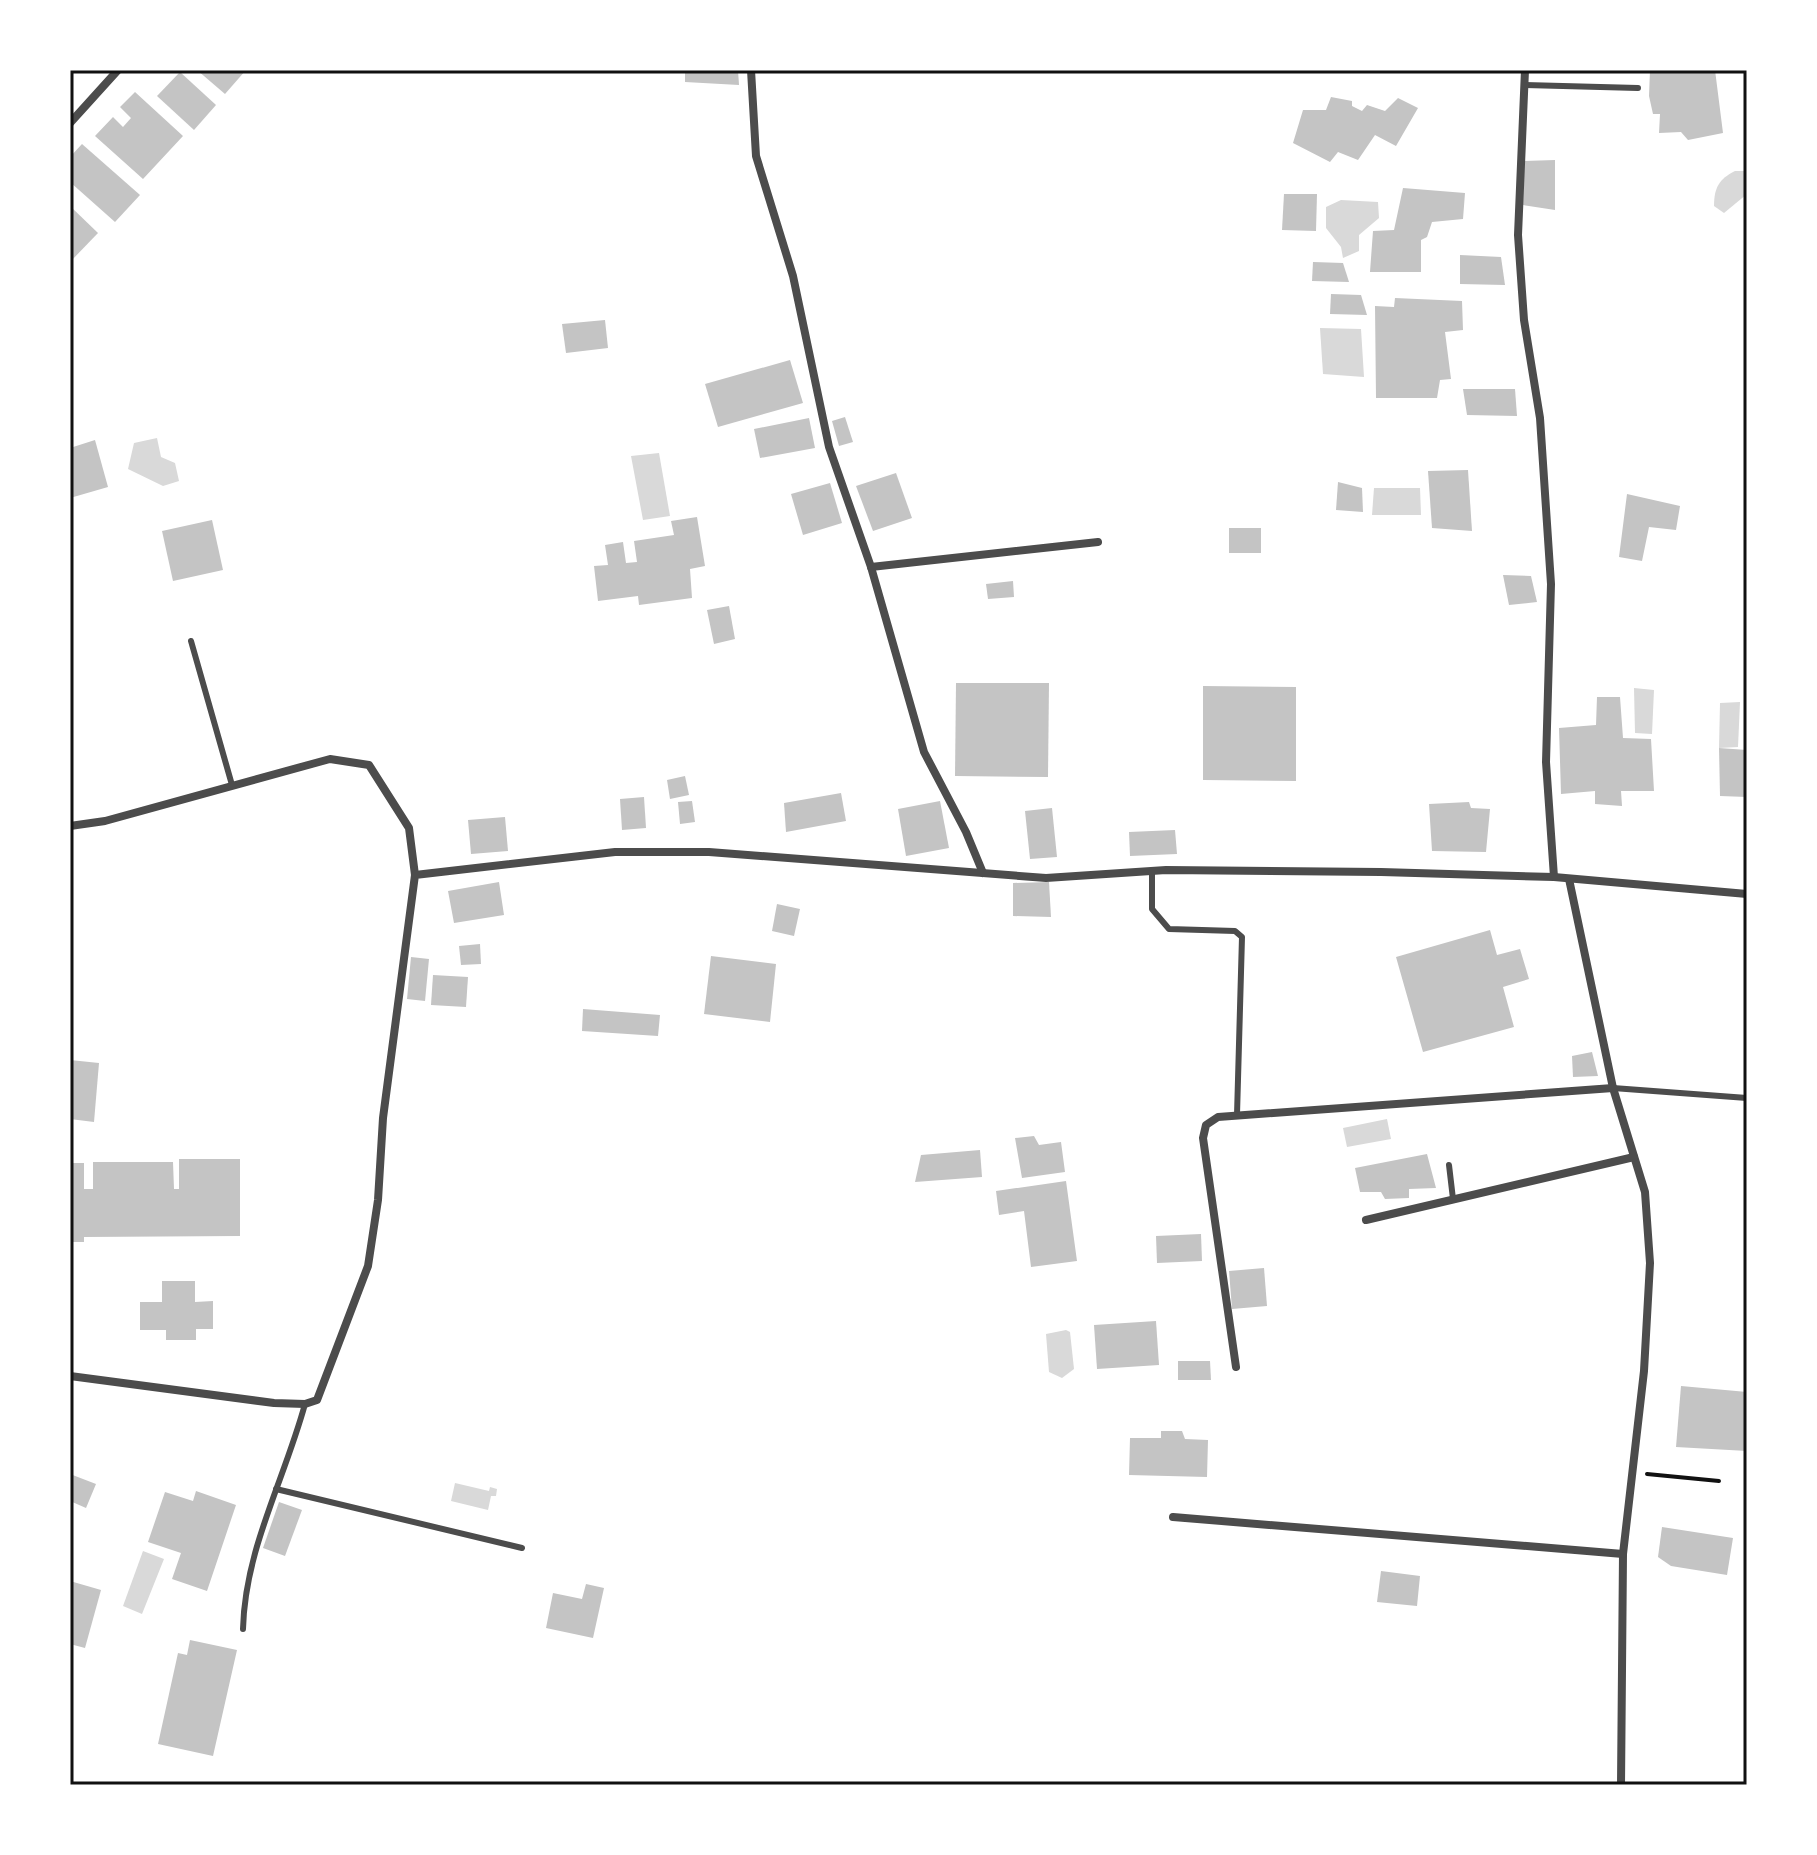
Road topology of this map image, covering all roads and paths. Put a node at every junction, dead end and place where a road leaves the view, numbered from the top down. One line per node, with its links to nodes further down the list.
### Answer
1 (118, 70): 6 (street)
2 (751, 70): 8 (street)
3 (1525, 70): 4 (street)
4 (1525, 85): 5 (lane); 15 (street)
5 (1638, 88)
6 (70, 123)
7 (1098, 542): 8 (street)
8 (871, 567): 13 (street)
9 (191, 641): 10 (lane)
10 (232, 785): 11 (street); 14 (street)
11 (70, 826)
12 (1152, 871): 13 (street); 15 (street); 20 (lane)
13 (983, 873): 14 (street)
14 (415, 875): 27 (street)
15 (1554, 877): 16 (street)
16 (1569, 879): 17 (street); 18 (street)
17 (1747, 894)
18 (1613, 1088): 19 (lane); 20 (street); 21 (street)
19 (1747, 1098)
20 (1237, 1115): 25 (street)
21 (1634, 1157): 23 (street); 28 (street)
22 (1449, 1165): 23 (lane)
23 (1453, 1199): 24 (street)
24 (1366, 1220)
25 (1236, 1367)
26 (70, 1376): 27 (street)
27 (305, 1404): 30 (lane)
28 (1632, 1473): 29 (path); 33 (street)
29 (1719, 1481)
30 (276, 1489): 32 (lane); 34 (lane)
31 (1173, 1517): 33 (street)
32 (522, 1548)
33 (1623, 1554): 35 (street)
34 (243, 1629)
35 (1621, 1785)

